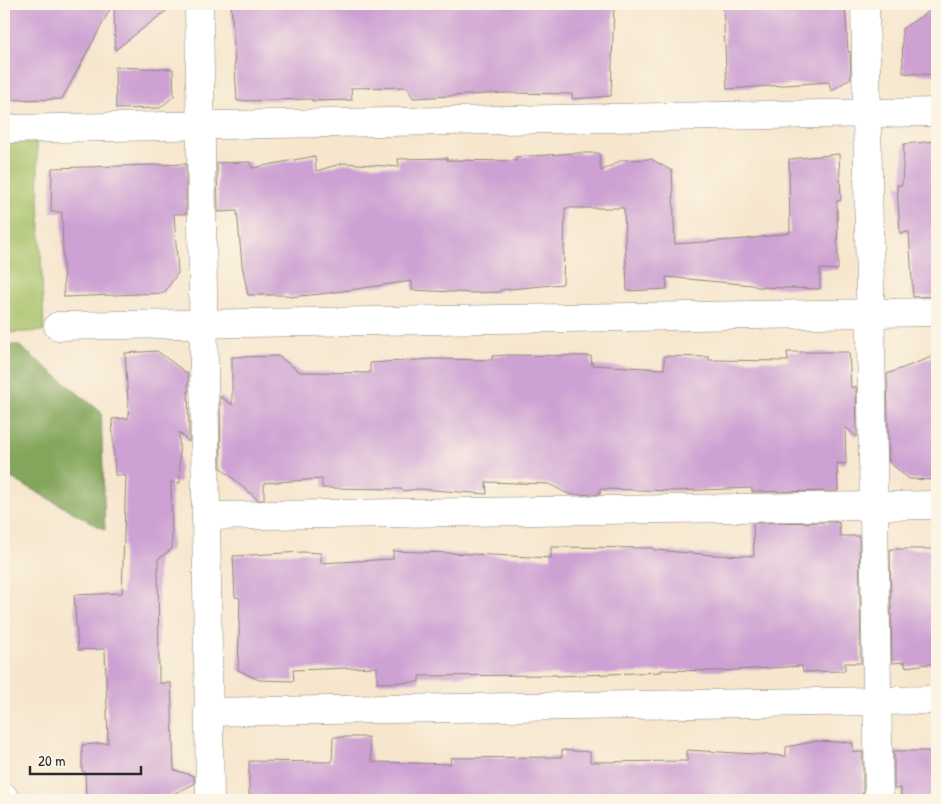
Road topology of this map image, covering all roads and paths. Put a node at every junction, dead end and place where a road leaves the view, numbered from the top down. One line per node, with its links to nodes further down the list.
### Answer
1 (199, 4): 5 (street)
2 (865, 4): 4 (street)
3 (937, 112): 4 (street)
4 (867, 113): 5 (street); 8 (street)
5 (201, 126): 6 (street); 9 (street)
6 (4, 129)
7 (937, 312): 8 (street)
8 (871, 313): 9 (street); 12 (street)
9 (204, 324): 10 (street); 13 (street)
10 (58, 326)
11 (937, 505): 12 (street)
12 (874, 506): 13 (street); 15 (street)
13 (206, 516): 16 (street)
14 (937, 700): 15 (street)
15 (878, 701): 16 (street); 20 (street)
16 (208, 712): 19 (street)
17 (4, 797): 18 (street)
18 (6, 800)
19 (210, 800)
20 (879, 800)

